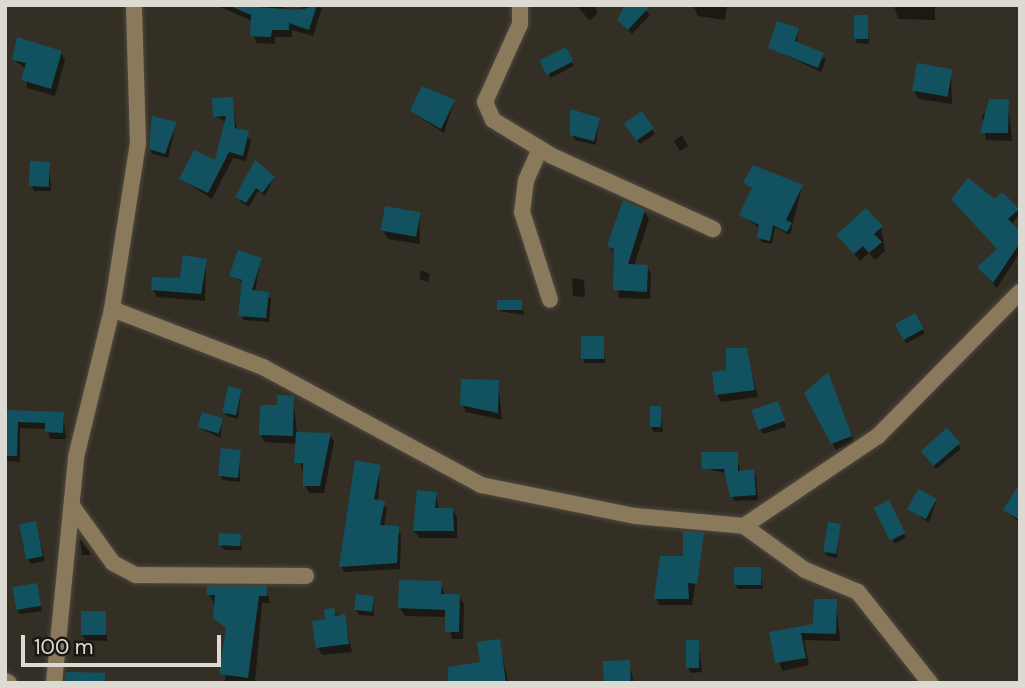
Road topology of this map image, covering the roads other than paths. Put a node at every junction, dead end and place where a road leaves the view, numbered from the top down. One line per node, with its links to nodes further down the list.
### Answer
1 (134, 5): 7 (street)
2 (520, 5): 3 (street)
3 (540, 149): 4 (street); 6 (street)
4 (713, 229)
5 (1020, 292): 9 (street)
6 (550, 300)
7 (112, 309): 8 (street); 9 (street)
8 (72, 506): 10 (street); 11 (street)
9 (744, 526): 12 (street)
10 (306, 576)
11 (54, 683)
12 (930, 683)

